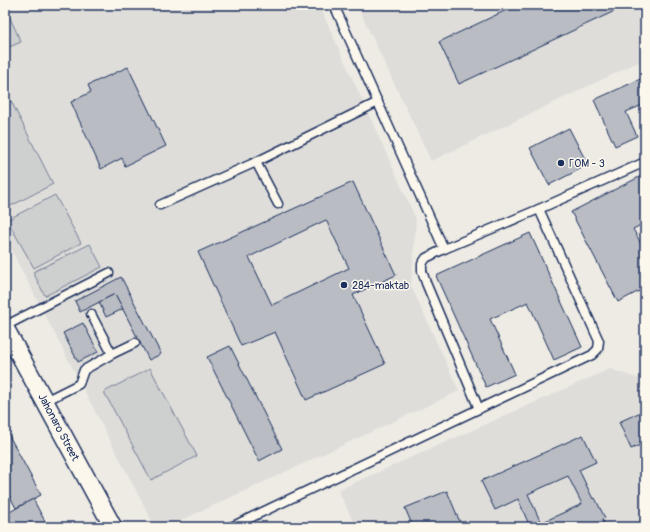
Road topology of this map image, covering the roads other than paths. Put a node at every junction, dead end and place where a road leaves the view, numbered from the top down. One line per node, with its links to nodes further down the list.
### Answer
1 (334, 5): 2 (lane)
2 (378, 102): 3 (lane); 8 (lane)
3 (256, 162): 5 (lane); 6 (lane)
4 (645, 162): 7 (lane)
5 (278, 204)
6 (160, 205)
7 (539, 209): 8 (lane); 15 (lane)
8 (444, 249): 15 (lane)
9 (110, 272): 11 (lane)
10 (91, 314): 13 (lane)
11 (5, 327): 14 (street, Jahonaro Street)
12 (135, 343): 13 (lane)
13 (112, 354): 14 (lane)
14 (45, 401): 16 (street, Jahonaro Street)
15 (479, 409): 17 (lane)
16 (113, 527)
17 (233, 527)

